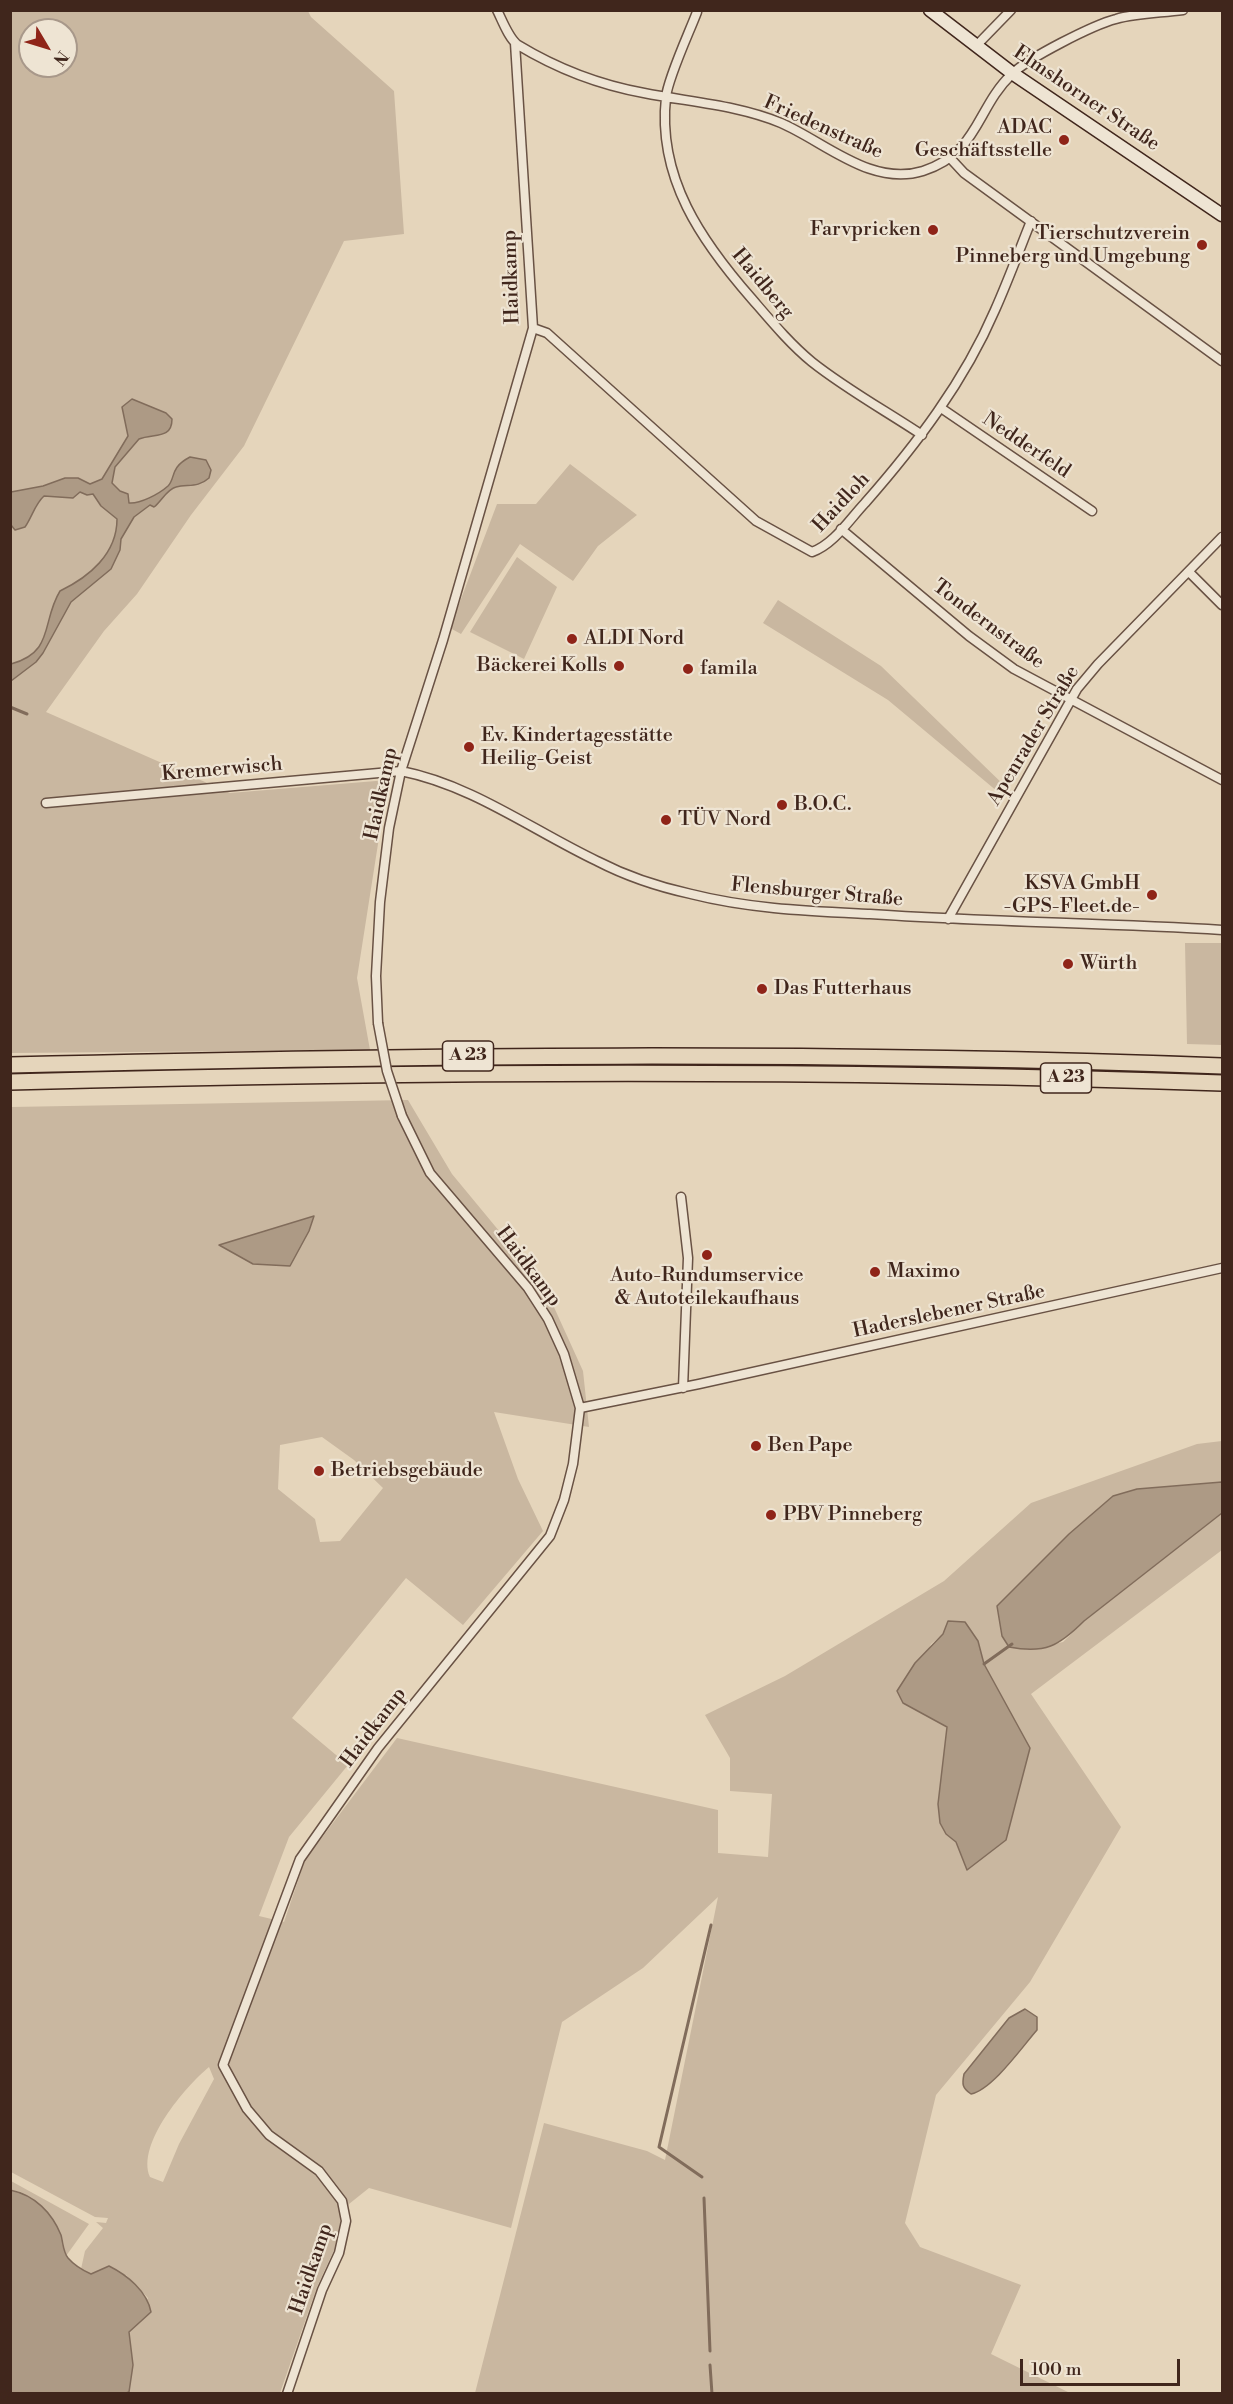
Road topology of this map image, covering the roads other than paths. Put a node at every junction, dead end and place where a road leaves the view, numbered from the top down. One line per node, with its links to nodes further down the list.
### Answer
1 (497, 10): 6 (street)
2 (930, 10): 7 (main road, Elmshorner Straße)
3 (1011, 10): 7 (street)
4 (1183, 10): 8 (street)
5 (697, 12): 9 (street)
6 (515, 43): 9 (street, Friedenstraße); 13 (street, Haidkamp)
7 (976, 46): 8 (main road, Elmshorner Straße)
8 (1012, 73): 10 (street, Friedenstraße); 11 (main road, Elmshorner Straße)
9 (666, 96): 10 (street, Friedenstraße); 16 (street, Haidberg)
10 (951, 159): 12 (street)
11 (1222, 215)
12 (1031, 221): 14 (street); 15 (street, Haidloh)
13 (533, 328): 18 (street, Haidloh); 23 (street, Haidkamp)
14 (1222, 361)
15 (941, 408): 16 (street, Haidloh); 17 (street, Nedderfeld)
16 (922, 435): 18 (street, Haidloh)
17 (1092, 512)
18 (842, 529): 22 (street, Tondernstraße)
19 (1222, 537): 20 (street, Apenrader Straße)
20 (1189, 572): 21 (street); 22 (street, Apenrader Straße)
21 (1222, 605)
22 (1071, 700): 24 (street, Tondernstraße); 26 (street, Apenrader Straße)
23 (401, 771): 25 (street, Kremerwisch); 26 (street, Flensburger Straße); 35 (street, Haidkamp, bridge)
24 (1222, 780)
25 (46, 803)
26 (948, 919): 27 (street, Flensburger Straße)
27 (1221, 928)
28 (10, 1065): 29 (highway, A 23)
29 (1222, 1066)
30 (10, 1082): 31 (highway, A 23)
31 (1222, 1083)
32 (681, 1197): 34 (street)
33 (1222, 1268): 34 (street, Haderslebener Straße)
34 (682, 1388): 35 (street, Haderslebener Straße)
35 (580, 1408): 36 (street, Haidkamp)
36 (287, 2394)

